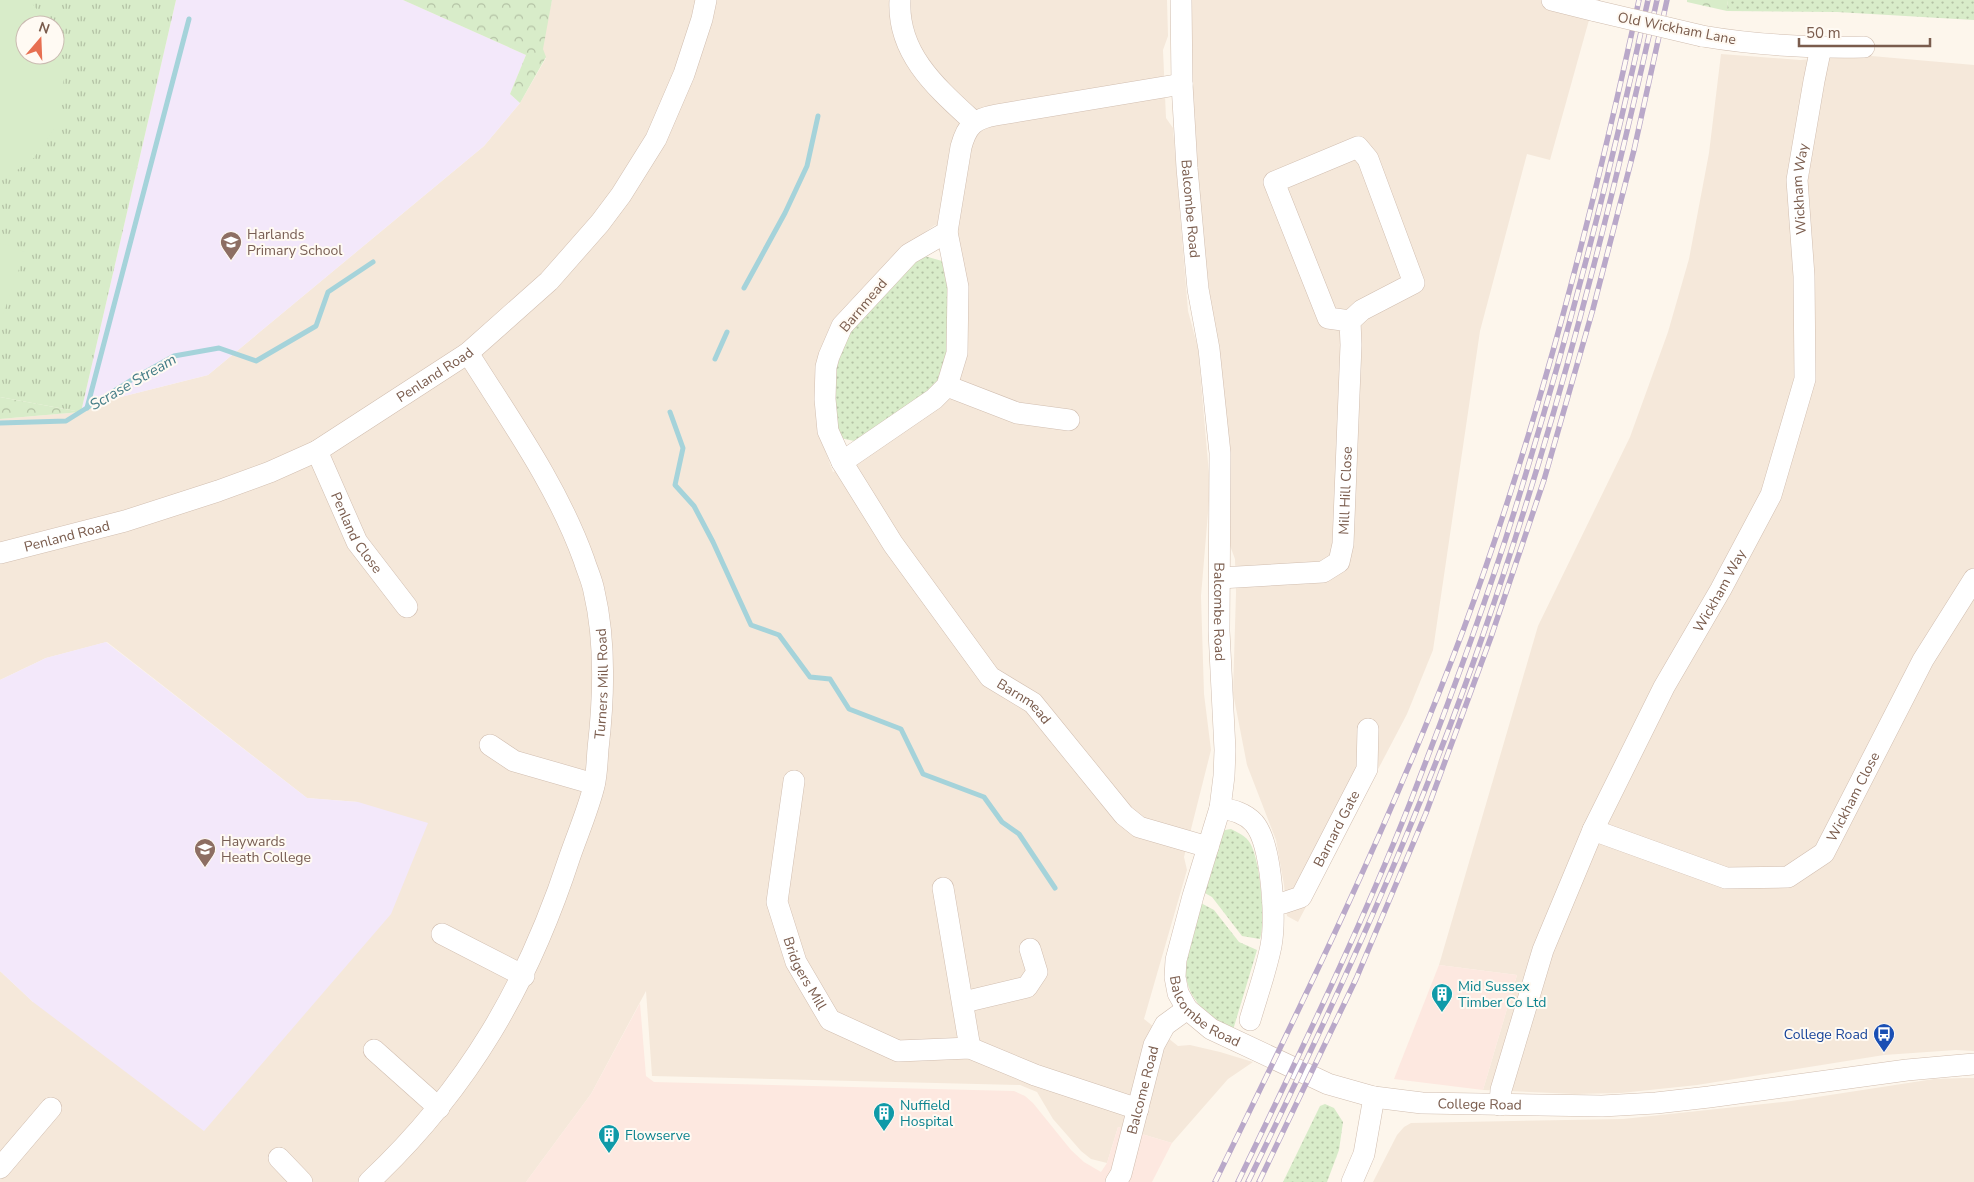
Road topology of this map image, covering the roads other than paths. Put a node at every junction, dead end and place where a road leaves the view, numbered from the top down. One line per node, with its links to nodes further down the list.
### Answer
1 (706, 0): 11 (street, Penland Road)
2 (900, 0): 8 (street)
3 (1182, 0): 7 (street, Balcombe Road)
4 (1552, 0): 6 (street, Old Wickham Lane, bridge)
5 (1864, 47): 6 (street, Old Wickham Lane)
6 (1822, 48): 25 (street, Wickham Way)
7 (1182, 84): 8 (street); 17 (street, Balcombe Road)
8 (974, 122): 9 (street)
9 (947, 232): 12 (street); 15 (street, Barnmead)
10 (1350, 321): 10 (street); 17 (street, Mill Hill Close)
11 (468, 353): 14 (street, Penland Road); 23 (street, Turners Mill Road)
12 (947, 386): 13 (street); 15 (street)
13 (1069, 420)
14 (317, 451): 16 (street, Penland Road); 19 (street, Penland Close)
15 (842, 462): 26 (street, Barnmead)
16 (0, 553)
17 (1220, 578): 24 (street, Balcombe Road)
18 (1974, 579): 25 (street, Wickham Close)
19 (407, 607)
20 (1368, 729): 28 (street, Barnard Gate)
21 (490, 745): 23 (street)
22 (794, 781): 35 (street, Bridgers Mill)
23 (594, 784): 31 (street, Turners Mill Road)
24 (1220, 808): 26 (street, Balcombe Road); 28 (street)
25 (1593, 830): 39 (street, Wickham Way)
26 (1208, 847): 33 (street, Balcombe Road)
27 (943, 888): 32 (street)
28 (1273, 903): 34 (street)
29 (442, 934): 31 (street)
30 (1030, 949): 32 (street)
31 (524, 976): 41 (street, Turners Mill Road)
32 (964, 1002): 35 (street)
33 (1187, 1009): 38 (street, Balcombe Road); 42 (street, Balcome Road)
34 (1250, 1020)
35 (970, 1048): 42 (street, Bridgers Mill)
36 (374, 1050): 41 (street)
37 (1974, 1064): 39 (street, College Road)
38 (1374, 1097): 39 (street, College Road); 48 (street)
39 (1500, 1105)
40 (51, 1108): 44 (street)
41 (439, 1108): 46 (street, Turners Mill Road)
42 (1138, 1109): 47 (street, Balcome Road)
43 (279, 1158): 45 (street)
44 (0, 1168)
45 (302, 1182)
46 (370, 1182)
47 (1116, 1182)
48 (1352, 1182)

